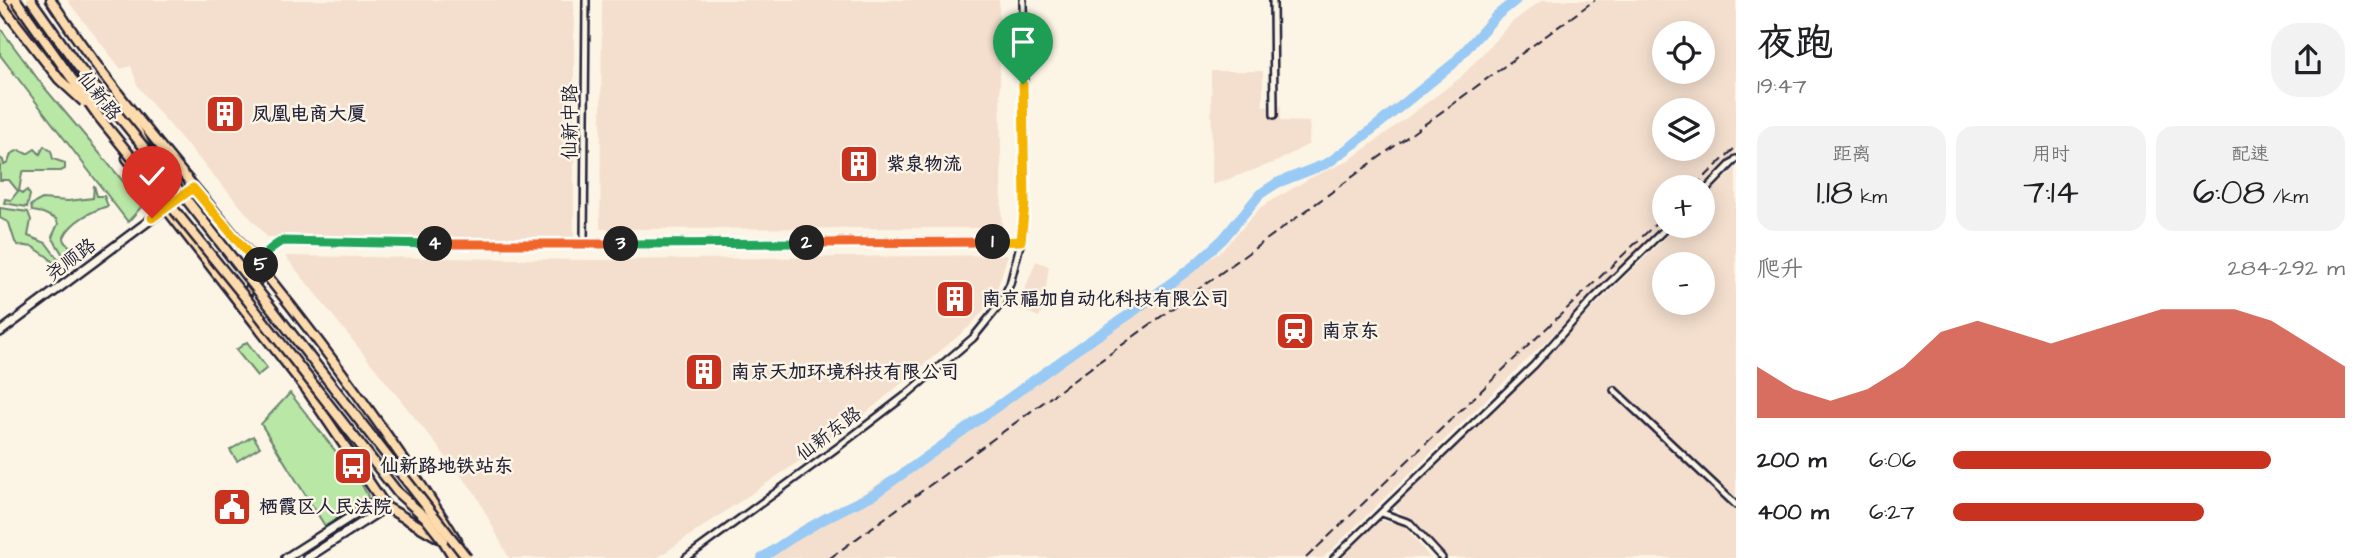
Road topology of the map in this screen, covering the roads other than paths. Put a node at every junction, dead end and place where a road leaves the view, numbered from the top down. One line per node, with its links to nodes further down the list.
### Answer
1 (10, 0): 15 (main road, 仙新路)
2 (16, 0): 10 (main road, 仙新路, bridge)
3 (31, 0): 11 (main road, 仙新路, bridge)
4 (48, 0): 11 (main road, bridge); 14 (main road, 仙新路)
5 (586, 0): 18 (street, 仙新中路)
6 (1023, 0): 17 (street, 仙新东路)
7 (1273, 0): 9 (street)
8 (0, 3): 10 (main road, bridge)
9 (1274, 115)
10 (99, 117): 27 (main road, 仙新路, bridge)
11 (154, 159): 31 (main road, 仙新路, bridge)
12 (1736, 159): 13 (street)
13 (1715, 181)
14 (193, 188): 15 (main road, 尧顺路); 19 (main road, 仙新路)
15 (166, 208): 20 (main road, 仙新路); 21 (main road, 尧顺路)
16 (1656, 238): 26 (street)
17 (1021, 241): 18 (street); 32 (street, 仙新东路)
18 (584, 244): 19 (street)
19 (264, 272): 20 (main road); 31 (main road, 仙新路)
20 (243, 309): 23 (main road, 仙新路)
21 (0, 331)
22 (1614, 390): 24 (street)
23 (380, 498): 25 (main road, 仙新路); 28 (main road)
24 (1736, 505)
25 (386, 507): 27 (main road, 仙新路); 29 (main road)
26 (1382, 513): 33 (street); 34 (street)
27 (443, 540): 30 (main road, 仙新路)
28 (286, 558)
29 (307, 558)
30 (454, 558)
31 (467, 558)
32 (686, 558)
33 (1334, 558)
34 (1442, 558)

